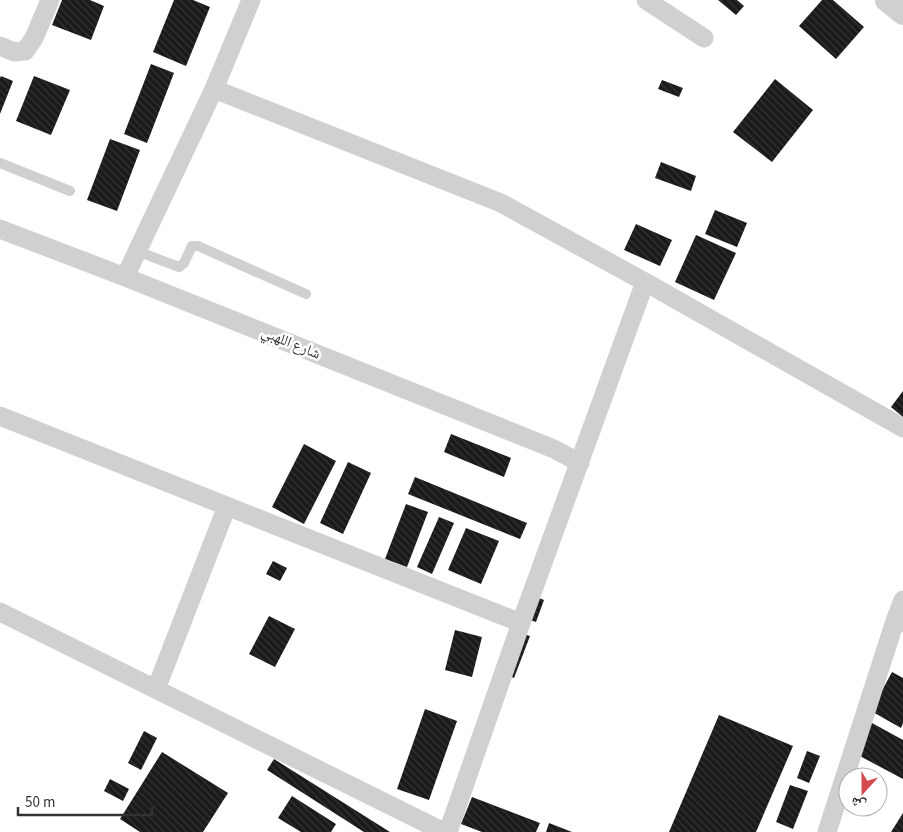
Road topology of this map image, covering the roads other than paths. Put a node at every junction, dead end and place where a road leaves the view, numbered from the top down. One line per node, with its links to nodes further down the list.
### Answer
1 (50, 0): 7 (street)
2 (646, 0): 6 (street)
3 (887, 0): 5 (street)
4 (247, 2): 8 (street)
5 (903, 13)
6 (704, 38)
7 (0, 46)
8 (214, 89): 12 (street); 14 (street)
9 (0, 163): 10 (lane)
10 (70, 191)
11 (0, 229): 13 (street, شارع اللهبي)
12 (137, 251): 13 (street); 15 (lane)
13 (125, 276): 18 (street, شارع اللهبي)
14 (645, 282): 17 (street); 18 (street)
15 (306, 294)
16 (0, 416): 19 (street)
17 (903, 428)
18 (580, 463): 23 (street)
19 (227, 506): 23 (street); 24 (street)
20 (903, 600): 22 (street)
21 (0, 612): 24 (street)
22 (900, 621): 27 (street)
23 (521, 623): 26 (street)
24 (156, 689): 25 (street)
25 (444, 832)
26 (448, 832)
27 (827, 832)

